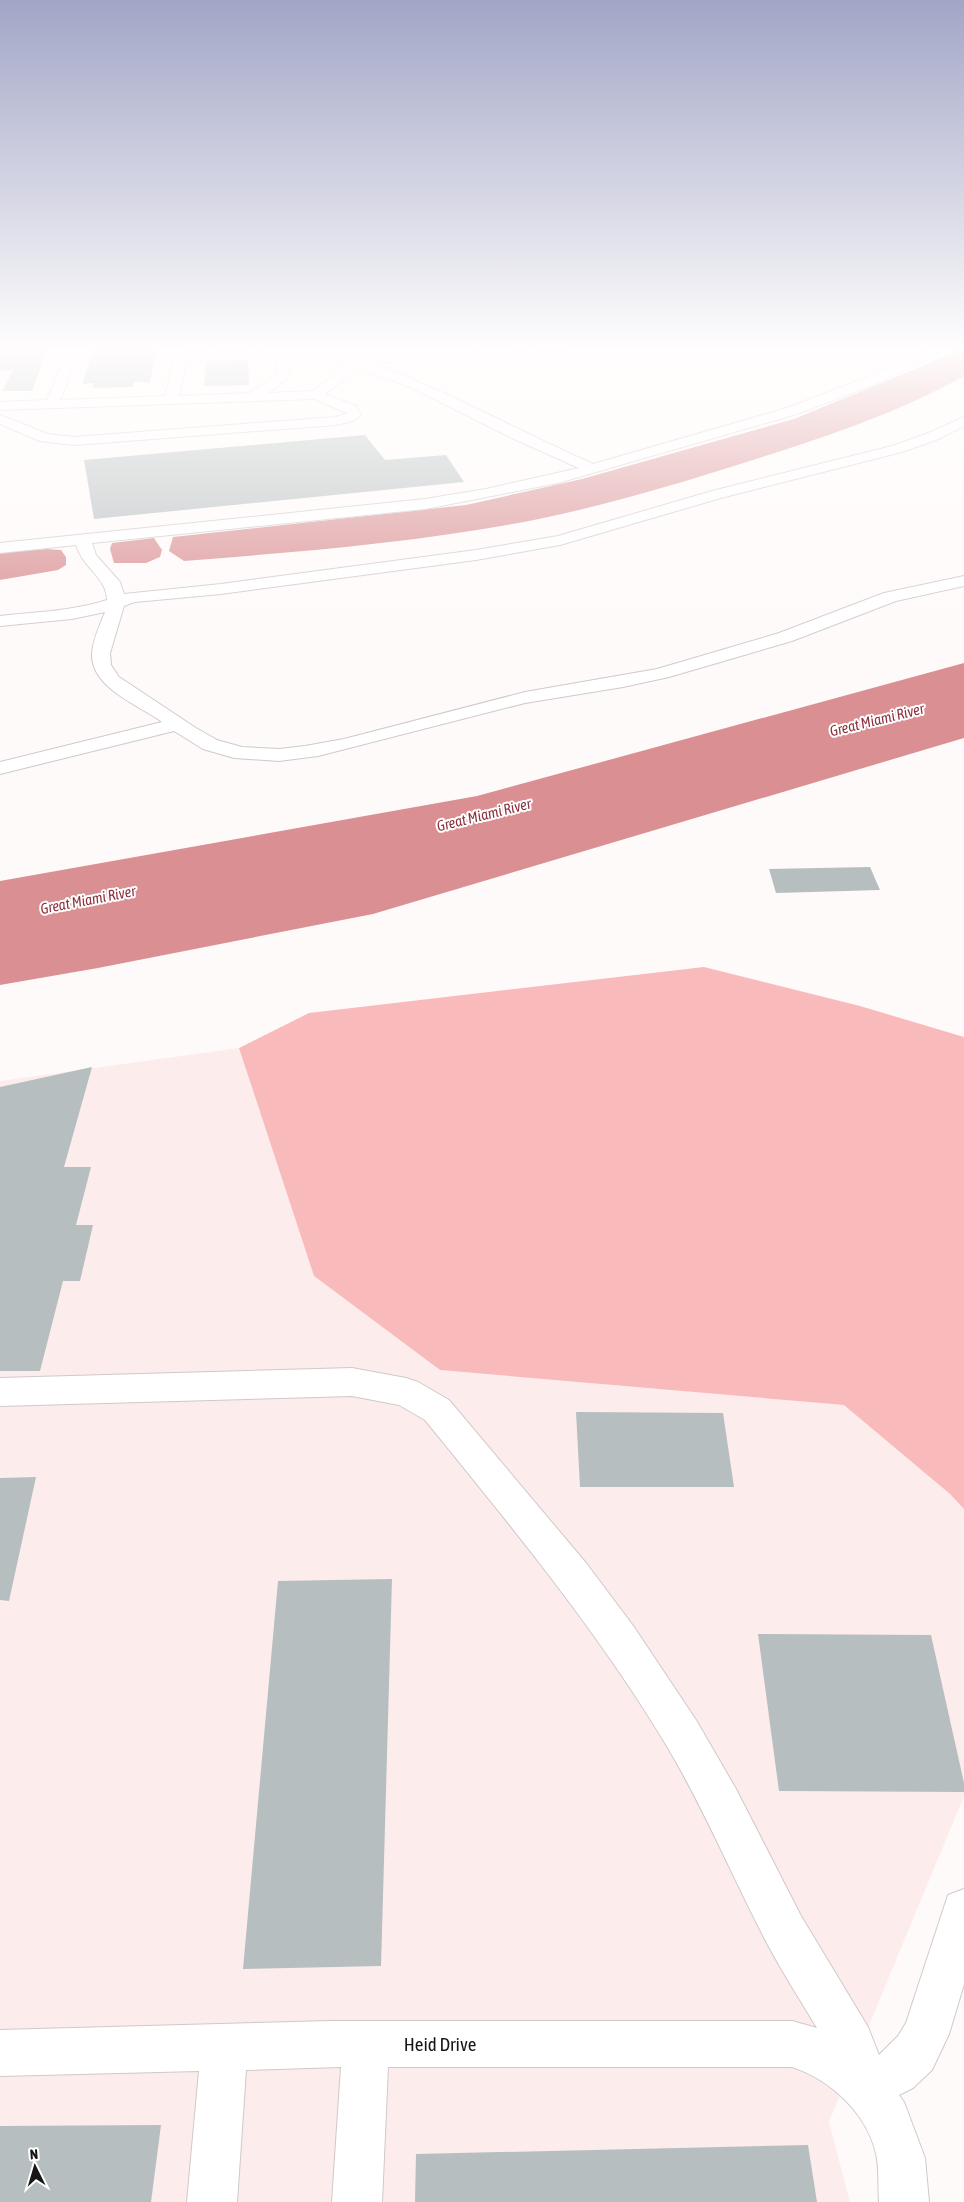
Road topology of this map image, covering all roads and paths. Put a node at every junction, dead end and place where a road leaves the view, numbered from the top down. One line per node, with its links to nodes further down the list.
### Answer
1 (556, 453): 4 (street)
2 (648, 453): 4 (street)
3 (882, 453): 8 (street)
4 (592, 469): 5 (street)
5 (83, 539): 6 (street); 8 (street)
6 (0, 548)
7 (964, 581): 10 (street)
8 (116, 602): 9 (street); 10 (street)
9 (0, 621)
10 (179, 724): 11 (street)
11 (0, 768)
12 (0, 1392): 17 (street)
13 (964, 1911): 17 (street)
14 (366, 2044): 15 (street, Heid Drive); 17 (street, Heid Drive); 19 (street)
15 (224, 2047): 16 (street, Heid Drive); 18 (street)
16 (0, 2052)
17 (866, 2087): 20 (street)
18 (212, 2202)
19 (357, 2202)
20 (904, 2202)

